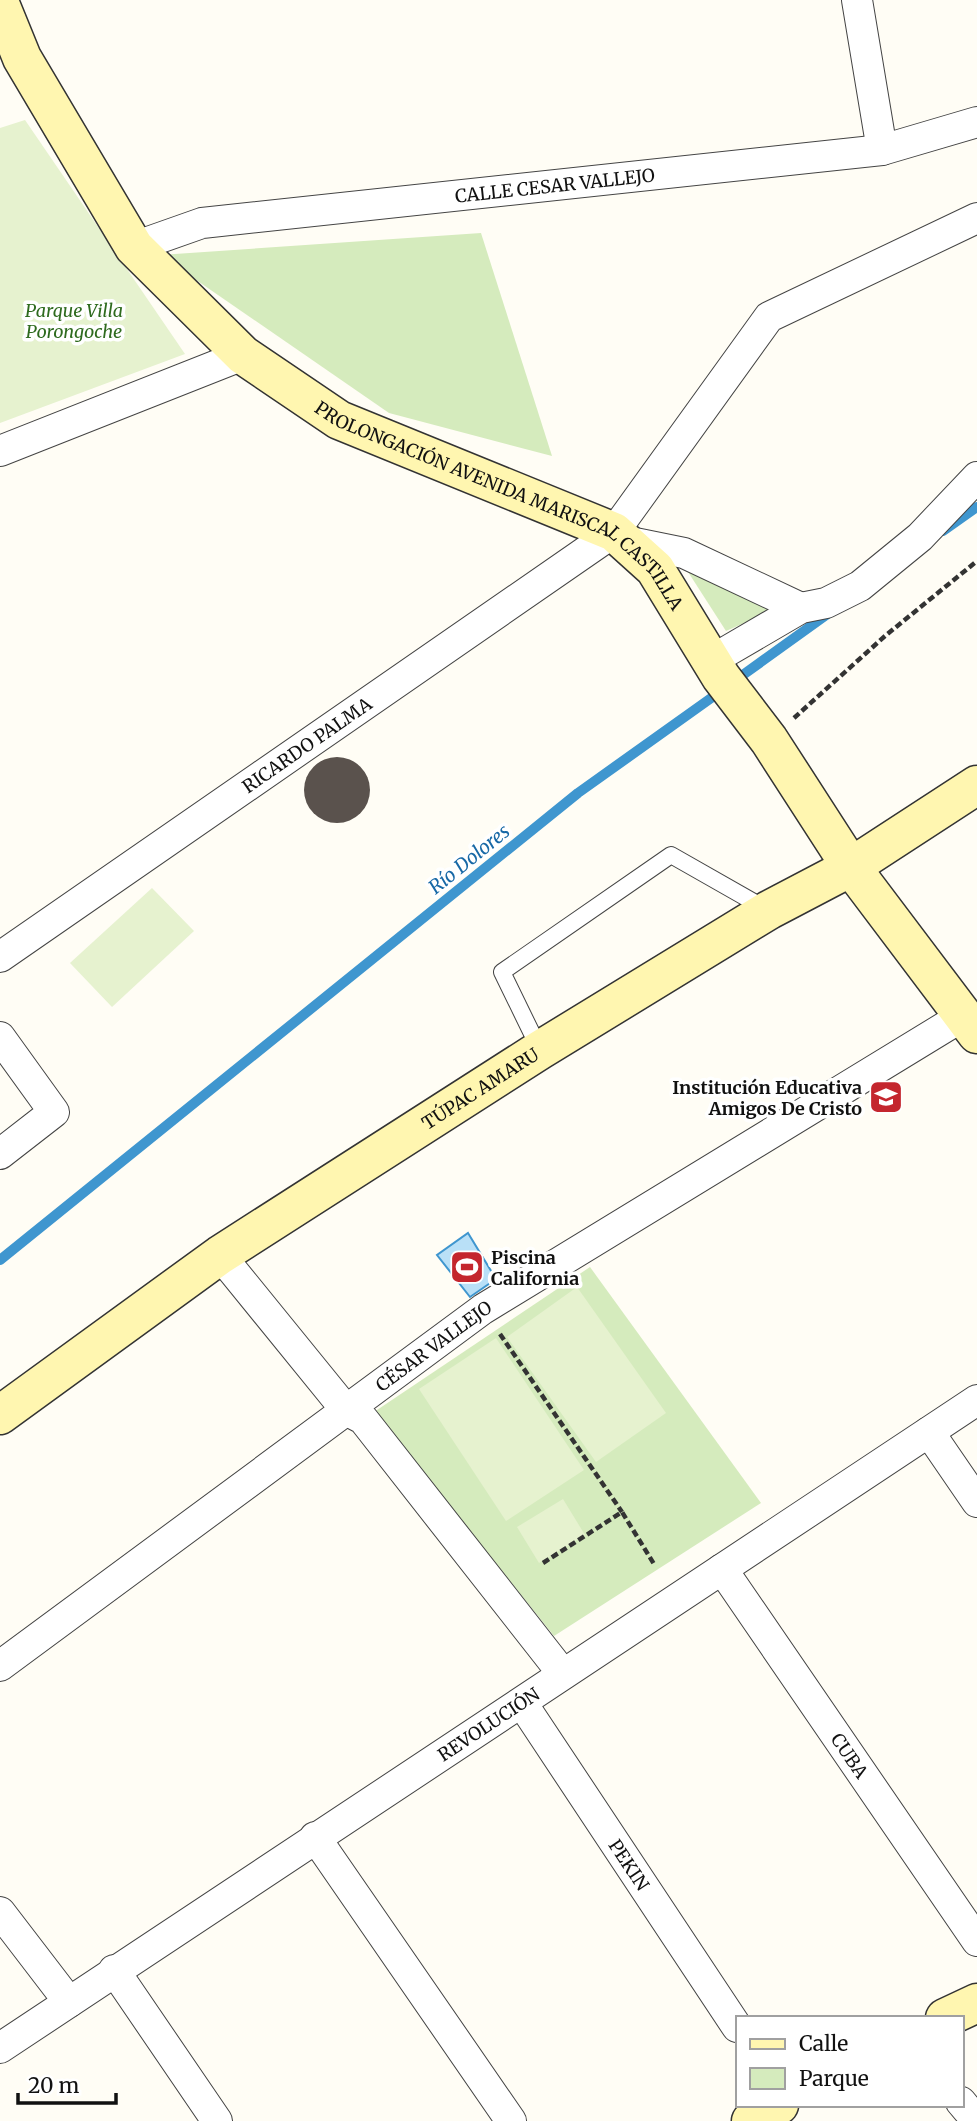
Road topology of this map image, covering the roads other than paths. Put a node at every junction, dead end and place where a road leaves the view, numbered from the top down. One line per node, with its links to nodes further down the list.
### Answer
1 (858, 0): 5 (street)
2 (0, 4): 3 (main road, PROLONGACIÓN AVENIDA MARISCAL CASTILLA)
3 (11, 63): 7 (main road, PROLONGACIÓN AVENIDA MARISCAL CASTILLA)
4 (977, 122): 5 (street, CALLE CESAR VALLEJO)
5 (882, 150): 7 (street, CALLE CESAR VALLEJO)
6 (977, 218): 11 (street, RICARDO PALMA)
7 (134, 247): 8 (main road, PROLONGACIÓN AVENIDA MARISCAL CASTILLA)
8 (243, 355): 9 (street); 11 (main road, PROLONGACIÓN AVENIDA MARISCAL CASTILLA)
9 (0, 451)
10 (977, 477): 12 (street)
11 (619, 536): 12 (street); 13 (main road, PROLONGACIÓN AVENIDA MARISCAL CASTILLA); 17 (street, RICARDO PALMA)
12 (801, 608): 13 (street)
13 (717, 669): 15 (main road, PROLONGACIÓN AVENIDA MARISCAL CASTILLA)
14 (977, 785): 15 (main road, TÚPAC AMARU)
15 (851, 867): 16 (main road, TÚPAC AMARU); 18 (main road, PROLONGACIÓN AVENIDA MARISCAL CASTILLA)
16 (769, 910): 20 (main road, TÚPAC AMARU); 20 (lane)
17 (0, 957)
18 (970, 1025): 24 (street, CÉSAR VALLEJO)
19 (0, 1037): 21 (street)
20 (540, 1050): 22 (main road, TÚPAC AMARU)
21 (0, 1154)
22 (220, 1255): 24 (street); 25 (main road, TÚPAC AMARU)
23 (977, 1400): 26 (street, REVOLUCIÓN)
24 (346, 1410): 29 (street, CÉSAR VALLEJO); 30 (street)
25 (0, 1415)
26 (929, 1432): 27 (street); 28 (street, REVOLUCIÓN)
27 (977, 1502)
28 (722, 1569): 30 (street, REVOLUCIÓN); 34 (street, CUBA)
29 (0, 1666)
30 (563, 1674): 31 (street, REVOLUCIÓN)
31 (522, 1703): 32 (street, REVOLUCIÓN); 39 (street, PEKIN)
32 (314, 1837): 35 (street, REVOLUCIÓN); 44 (street)
33 (0, 1912): 36 (street)
34 (977, 1941)
35 (114, 1970): 36 (street, REVOLUCIÓN); 43 (street)
36 (69, 2002): 40 (street, REVOLUCIÓN)
37 (977, 2003): 38 (main road)
38 (949, 2016)
39 (736, 2025)
40 (0, 2048)
41 (963, 2105): 46 (street)
42 (776, 2107): 45 (main road)
43 (217, 2121)
44 (510, 2121)
45 (751, 2121)
46 (976, 2121)

